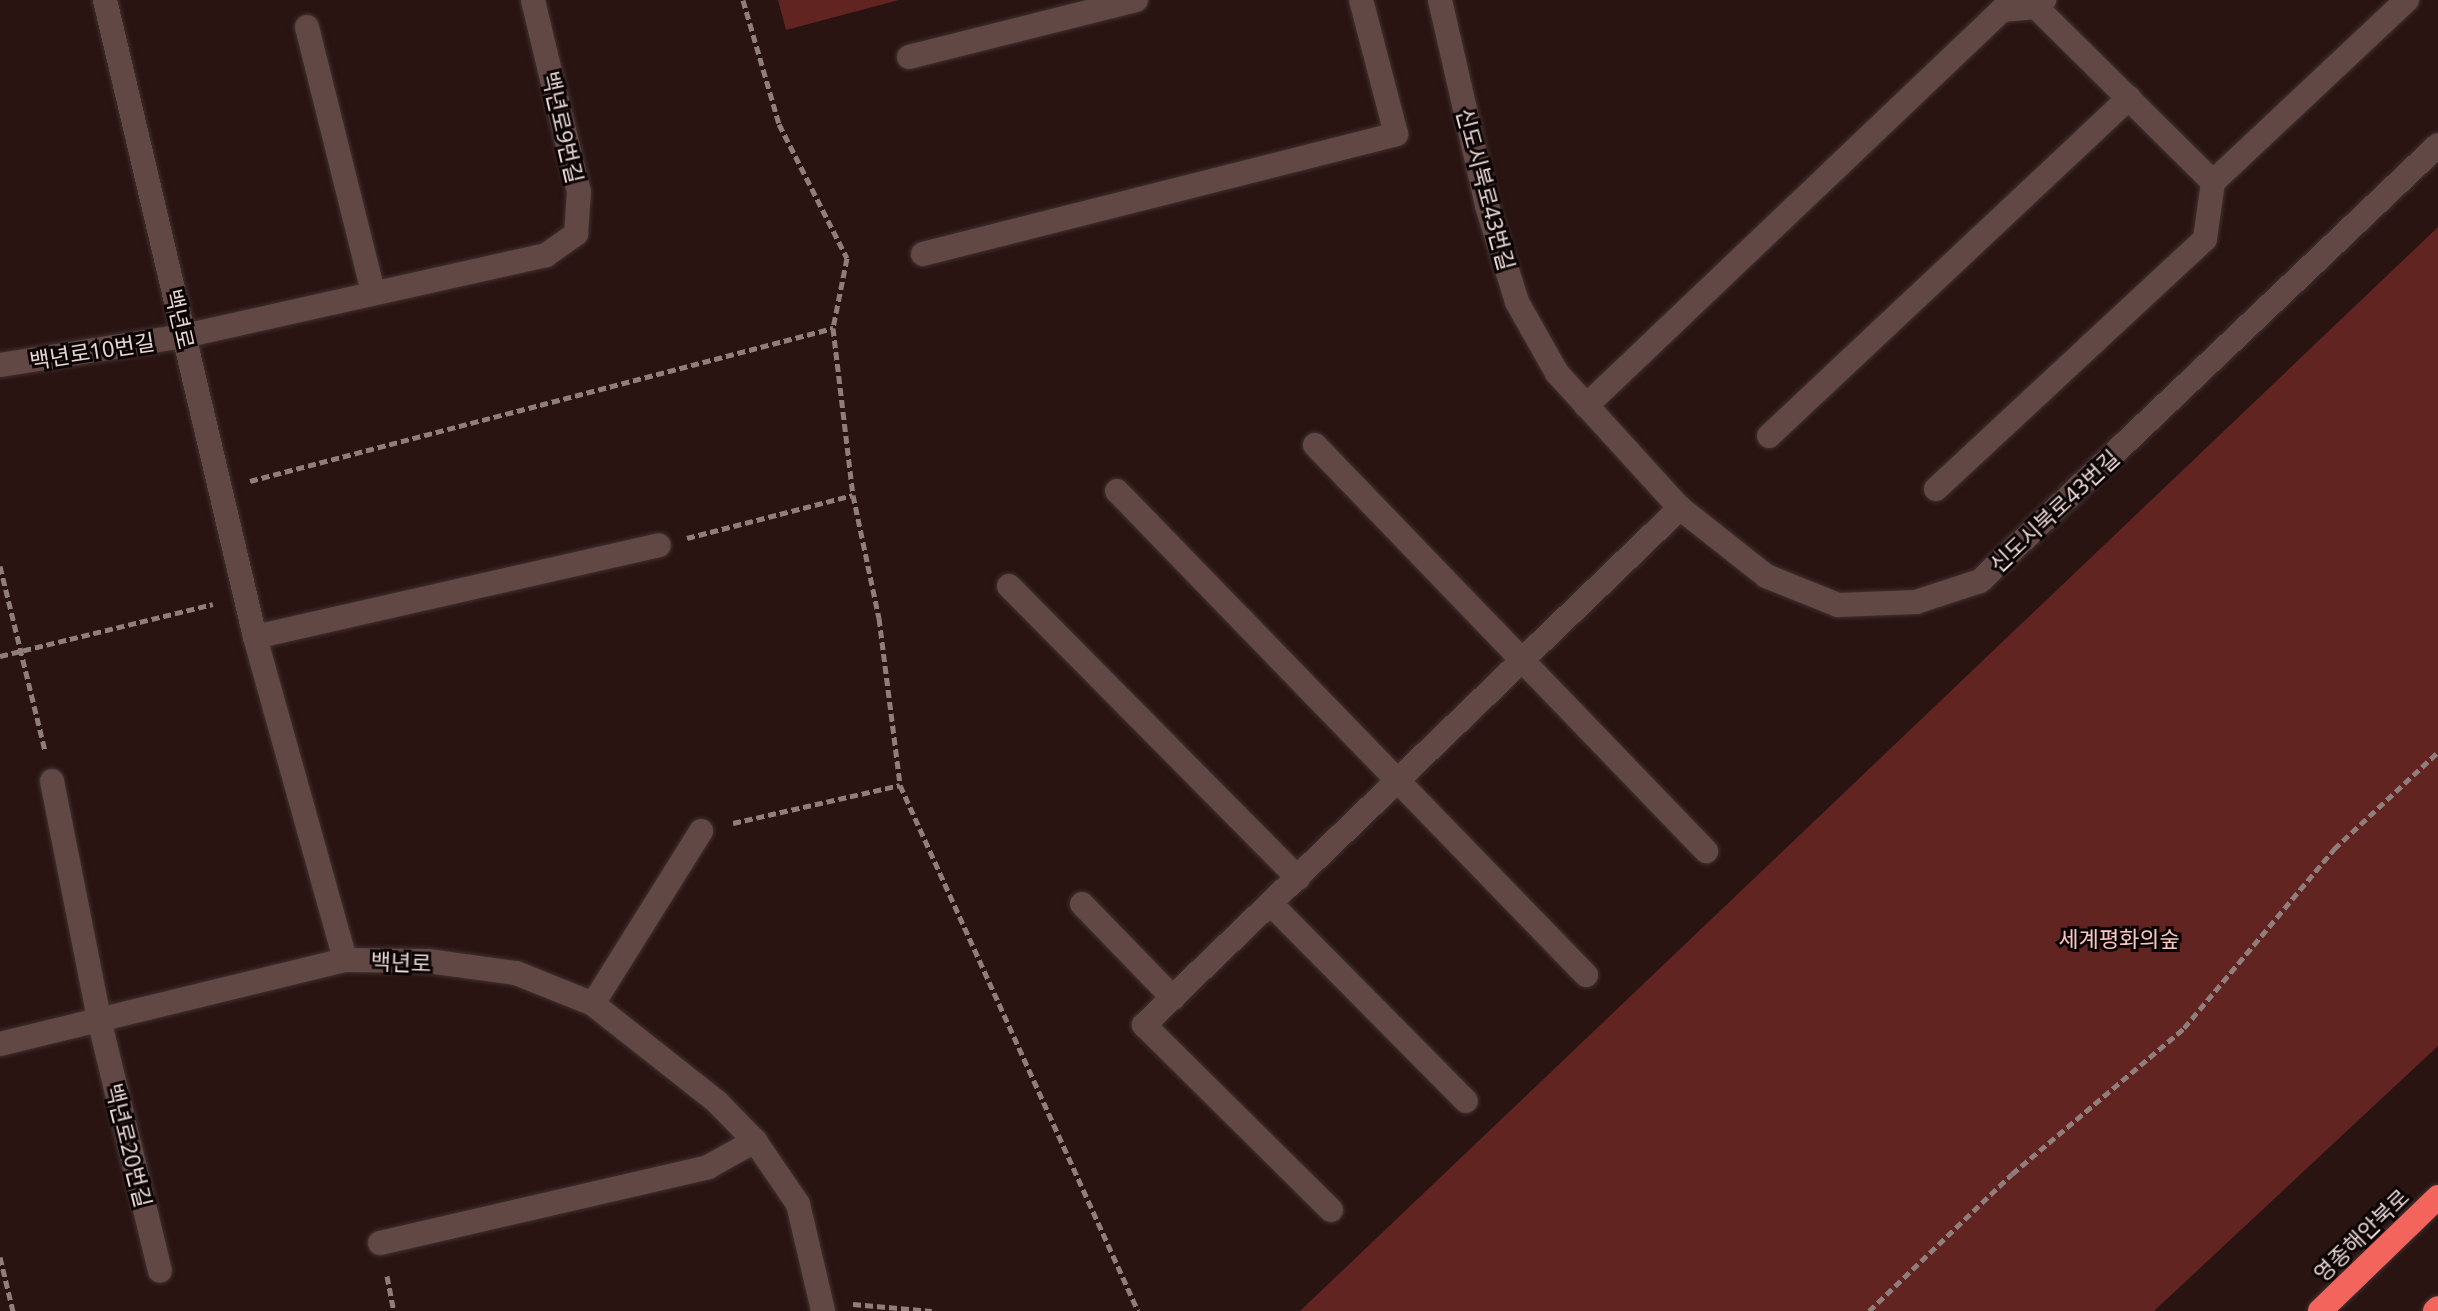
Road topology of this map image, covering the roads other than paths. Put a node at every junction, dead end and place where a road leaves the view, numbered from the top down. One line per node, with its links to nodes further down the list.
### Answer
1 (105, 0): 15 (street, 백년로)
2 (533, 0): 14 (street, 백년로9번길)
3 (1136, 0): 9 (street)
4 (1361, 0): 13 (street)
5 (1440, 0): 17 (street, 신도시북로43번길)
6 (2407, 0): 12 (street)
7 (2040, 3): 10 (street); 17 (street)
8 (307, 27): 14 (street)
9 (909, 57)
10 (2129, 98): 12 (street); 18 (street)
11 (2438, 145): 22 (street, 신도시북로43번길)
12 (2213, 182): 20 (street)
13 (923, 254)
14 (373, 291): 15 (street, 백년로9번길)
15 (184, 336): 16 (street, 백년로10번길); 25 (street, 백년로)
16 (0, 365)
17 (1586, 406): 22 (street, 신도시북로43번길)
18 (1769, 436)
19 (1315, 445): 26 (street)
20 (1936, 489)
21 (1117, 491): 28 (street)
22 (1680, 508): 26 (street)
23 (659, 545): 25 (street)
24 (1009, 586): 31 (street)
25 (255, 637): 34 (street, 백년로)
26 (1525, 662): 28 (street); 30 (street)
27 (52, 781): 38 (street, 백년로20번길)
28 (1398, 782): 31 (street); 35 (street)
29 (701, 831): 37 (street)
30 (1706, 851)
31 (1298, 878): 33 (street)
32 (1082, 904): 36 (street)
33 (1271, 904): 36 (street); 40 (street)
34 (345, 960): 37 (street, 백년로); 38 (street)
35 (1586, 975)
36 (1173, 998): 43 (street)
37 (593, 1004): 41 (street, 백년로)
38 (99, 1019): 39 (street); 45 (street, 백년로20번길)
39 (0, 1044)
40 (1466, 1101)
41 (755, 1141): 44 (street); 46 (street, 백년로)
42 (2438, 1197): 47 (highway, 영종해안북로)
43 (1331, 1210)
44 (380, 1243)
45 (160, 1271)
46 (823, 1311)
47 (2320, 1311)

